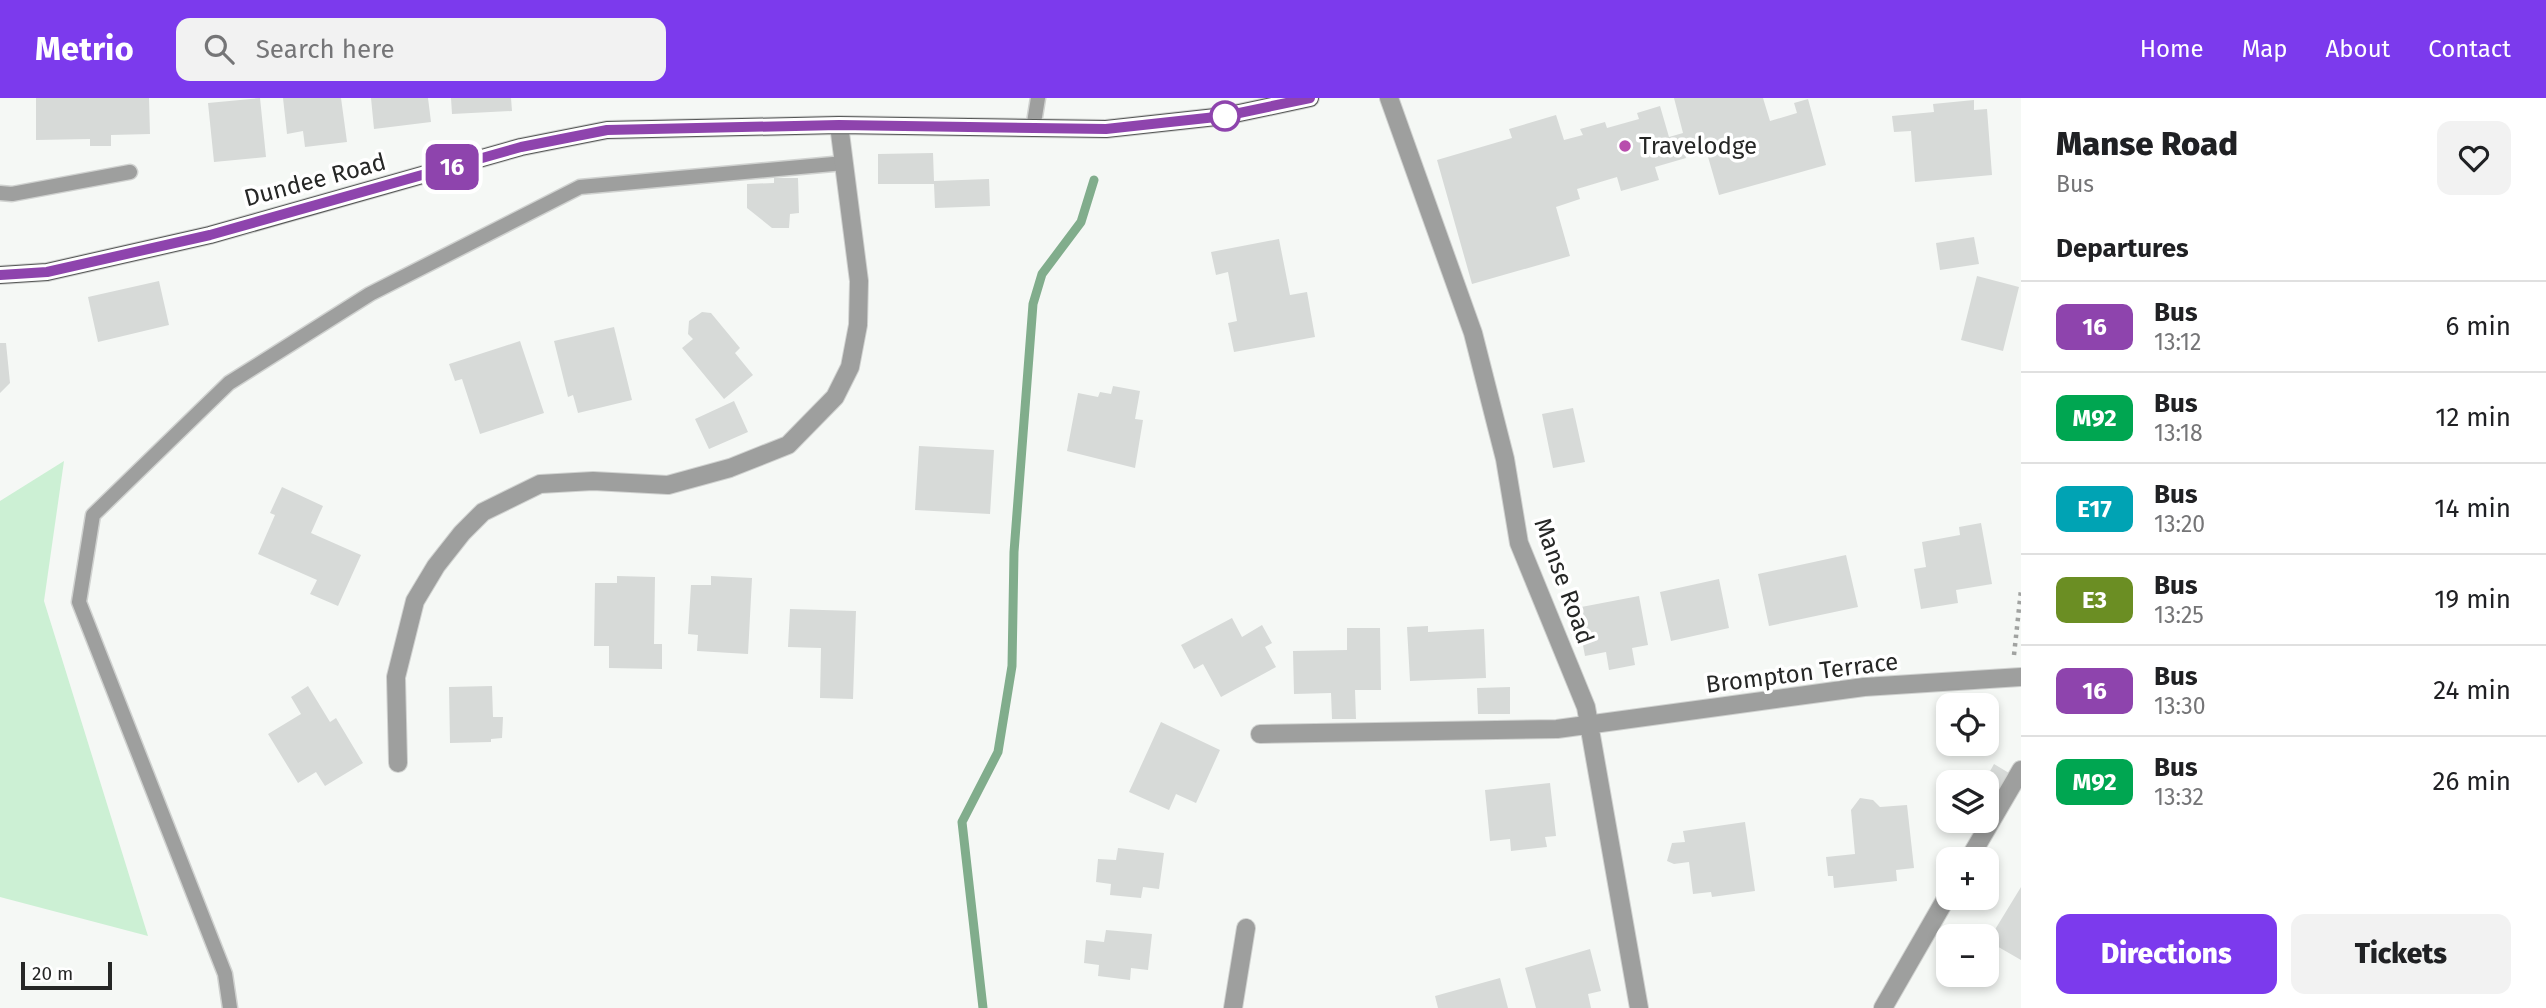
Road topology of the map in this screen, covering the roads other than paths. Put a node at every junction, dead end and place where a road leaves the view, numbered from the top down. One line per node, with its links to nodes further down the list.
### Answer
1 (1038, 98): 5 (lane)
2 (1310, 98): 5 (main road, Dundee Road)
3 (1389, 98): 11 (street, Manse Road)
4 (839, 125): 5 (main road, Dundee Road); 6 (street); 9 (main road, Dundee Road)
5 (1033, 129)
6 (844, 163): 13 (street); 18 (lane)
7 (130, 172): 8 (lane)
8 (0, 193)
9 (0, 275)
10 (2016, 677): 11 (street, Brompton Terrace)
11 (1590, 724): 12 (street, Brompton Terrace); 20 (street, Manse Road)
12 (1260, 734)
13 (398, 763)
14 (2021, 770): 15 (street)
15 (1976, 847)
16 (1939, 910): 21 (street)
17 (1246, 928): 19 (street)
18 (230, 1008)
19 (1233, 1008)
20 (1639, 1008)
21 (1883, 1008)

